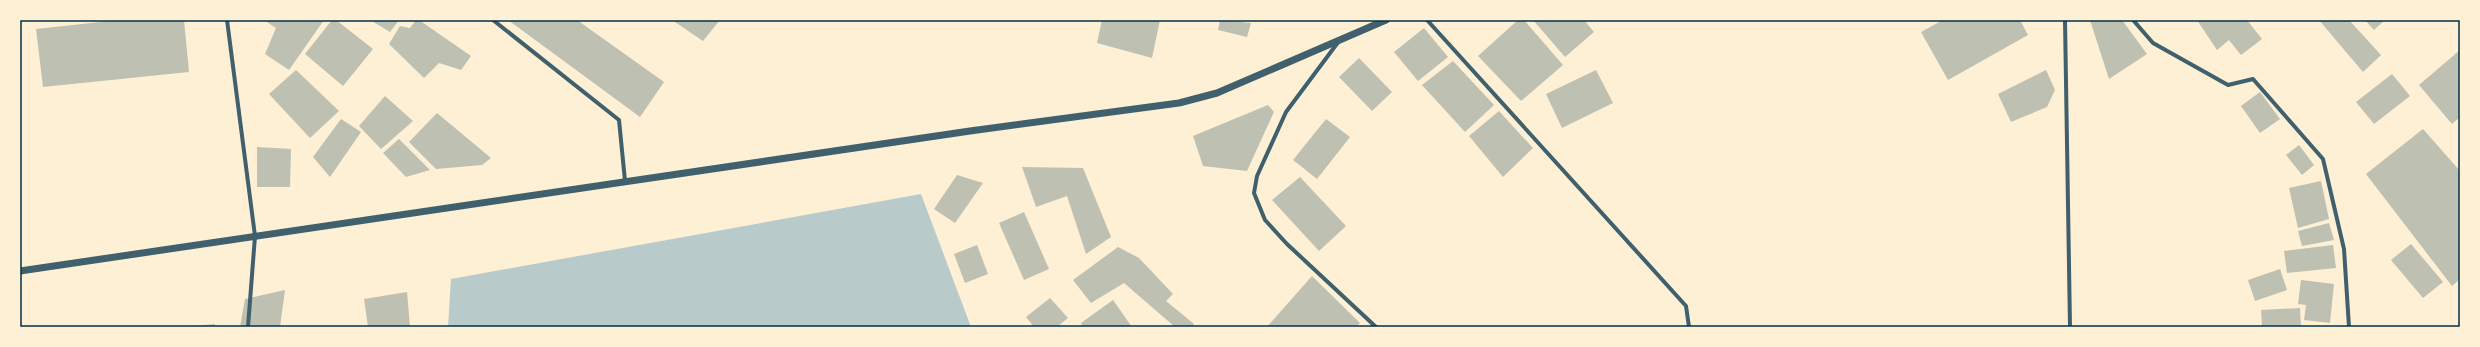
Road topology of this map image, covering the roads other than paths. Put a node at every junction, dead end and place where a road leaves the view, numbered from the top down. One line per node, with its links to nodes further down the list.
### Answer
1 (226, 20): 9 (street)
2 (493, 20): 8 (street)
3 (1386, 20): 7 (street)
4 (1427, 20): 13 (street)
5 (2065, 20): 14 (street)
6 (2133, 20): 15 (street)
7 (1340, 40): 8 (street); 12 (street)
8 (625, 181): 9 (street)
9 (255, 236): 10 (street); 11 (street)
10 (20, 271)
11 (248, 327)
12 (1376, 327)
13 (1689, 327)
14 (2070, 327)
15 (2349, 327)

